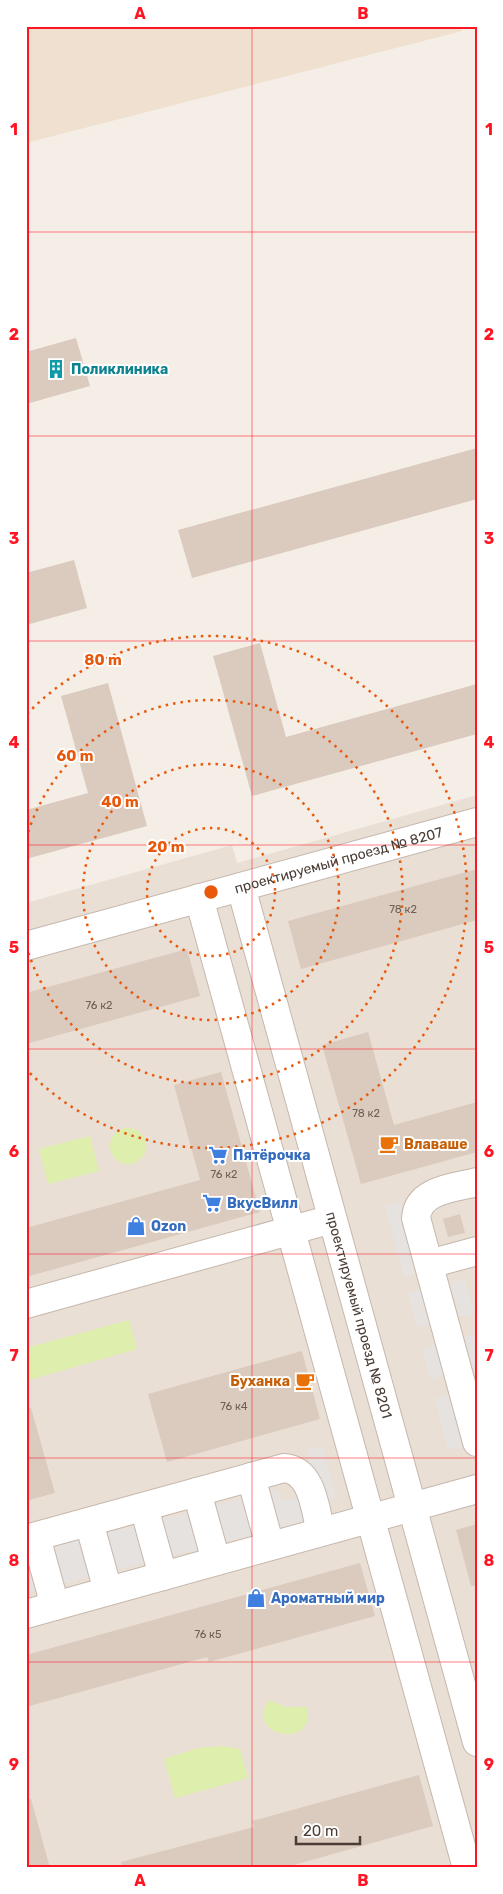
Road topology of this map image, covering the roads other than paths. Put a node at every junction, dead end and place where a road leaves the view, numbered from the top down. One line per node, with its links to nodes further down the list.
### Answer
1 (477, 822): 2 (street, проектируемый проезд № 8207)
2 (241, 887): 3 (street, проектируемый проезд № 8207); 6 (street, проектируемый проезд № 8201)
3 (199, 898): 4 (street, проектируемый проезд № 8207); 7 (street)
4 (26, 946)
5 (477, 1182): 9 (street)
6 (332, 1220): 7 (street); 16 (street, проектируемый проезд № 8201)
7 (291, 1231): 10 (street); 17 (street)
8 (477, 1251): 9 (street)
9 (429, 1264): 11 (street)
10 (26, 1304)
11 (477, 1442)
12 (251, 1478): 14 (street); 19 (street); 21 (street)
13 (477, 1489): 16 (street)
14 (197, 1492): 15 (street); 22 (street)
15 (144, 1507): 18 (street); 23 (street)
16 (412, 1507): 17 (street); 27 (street, проектируемый проезд № 8201)
17 (370, 1519): 19 (street); 28 (street)
18 (89, 1522): 20 (street); 24 (street)
19 (322, 1532): 21 (street)
20 (31, 1538): 25 (street)
21 (270, 1546): 22 (street)
22 (216, 1561): 23 (street)
23 (163, 1576): 24 (street)
24 (108, 1591): 25 (street)
25 (56, 1606): 26 (street)
26 (26, 1614)
27 (477, 1742)
28 (467, 1868)

